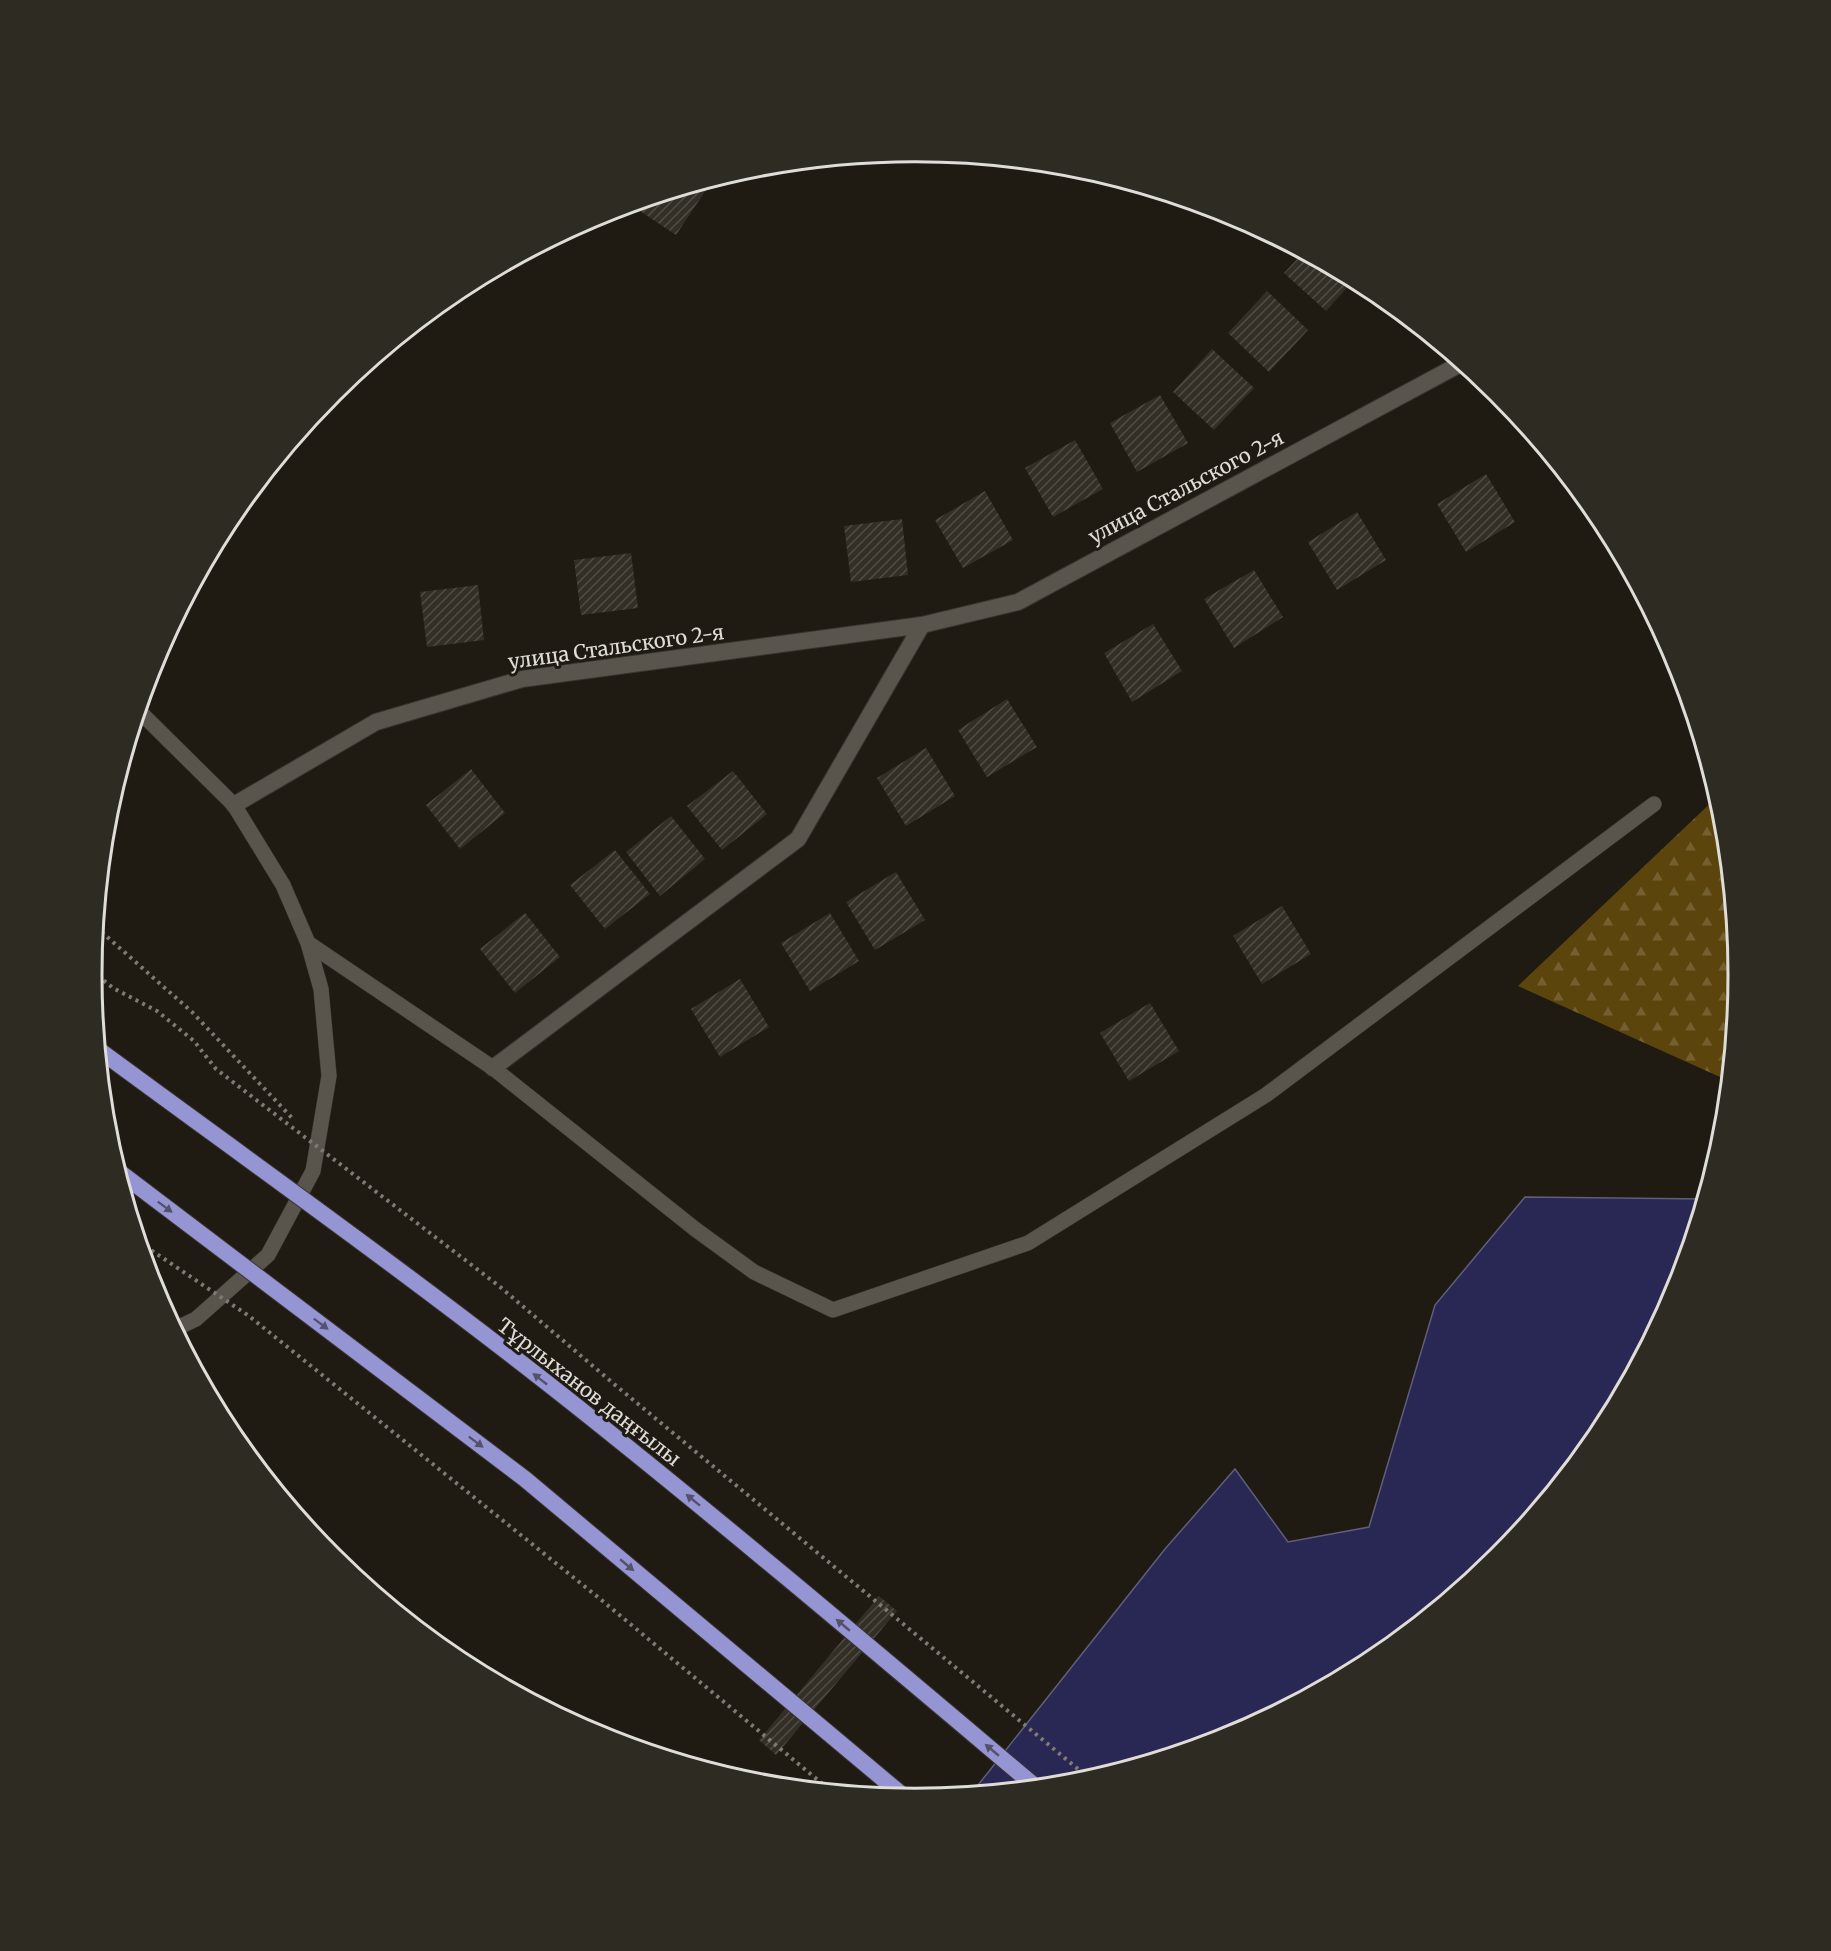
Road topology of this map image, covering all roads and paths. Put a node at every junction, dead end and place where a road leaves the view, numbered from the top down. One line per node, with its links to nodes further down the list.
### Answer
1 (1455, 367): 2 (street, улица Стальского 2-я)
2 (922, 625): 5 (street, улица Стальского 2-я); 10 (street)
3 (144, 716): 5 (lane)
4 (1654, 804): 10 (lane)
5 (234, 806): 7 (lane)
6 (104, 934): 11 (path)
7 (308, 943): 10 (lane); 11 (lane)
8 (102, 980): 15 (path, bridge)
9 (107, 1056): 16 (highway, Тұрлыханов даңғылы, one-way to 9, bridge)
10 (493, 1068)
11 (317, 1144): 14 (lane)
12 (129, 1180): 18 (highway, one-way to 18, bridge)
13 (150, 1249): 17 (path, bridge)
14 (182, 1326)
15 (1081, 1771)
16 (1028, 1781)
17 (822, 1783)
18 (895, 1788)

